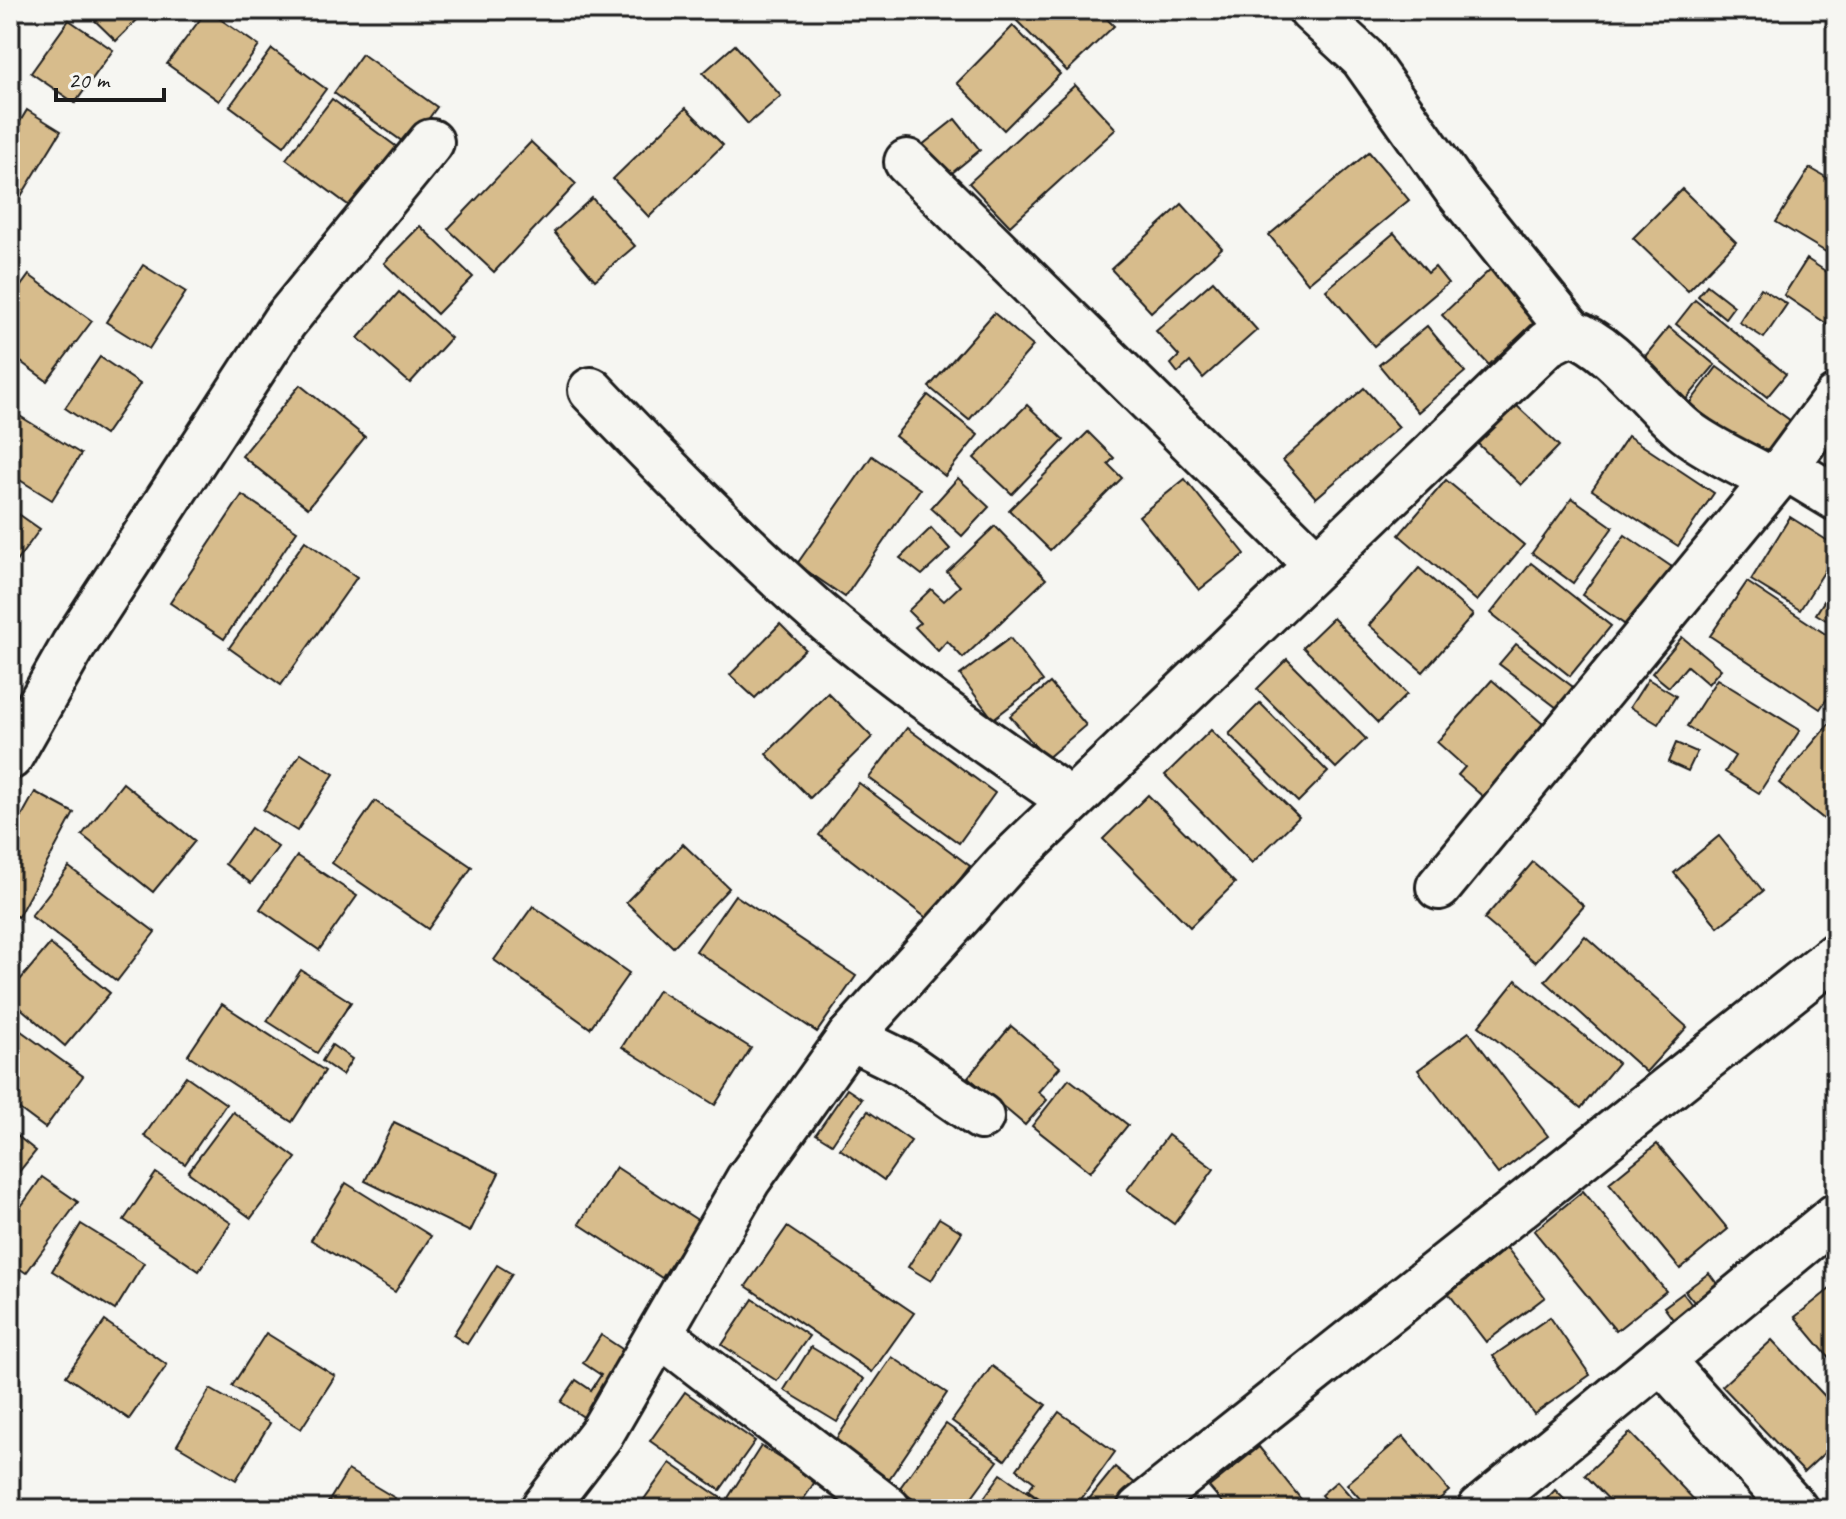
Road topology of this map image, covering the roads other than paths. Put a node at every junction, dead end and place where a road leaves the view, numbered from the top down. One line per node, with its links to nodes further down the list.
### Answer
1 (1311, 10): 4 (street)
2 (431, 142): 10 (street)
3 (907, 162): 9 (street)
4 (1571, 332): 7 (street); 9 (street)
5 (591, 390): 11 (street)
6 (1836, 398): 7 (street)
7 (1779, 474): 8 (street); 12 (street)
8 (1836, 498)
9 (1317, 565): 11 (street)
10 (10, 757)
11 (1071, 801): 14 (street)
12 (1439, 887)
13 (1836, 955): 21 (street)
14 (850, 1037): 15 (street); 17 (street)
15 (981, 1117)
16 (1836, 1216): 18 (street)
17 (660, 1334): 19 (street); 20 (street)
18 (1661, 1360): 22 (street); 23 (street)
19 (543, 1509)
20 (888, 1509)
21 (1140, 1509)
22 (1480, 1509)
23 (1795, 1509)

